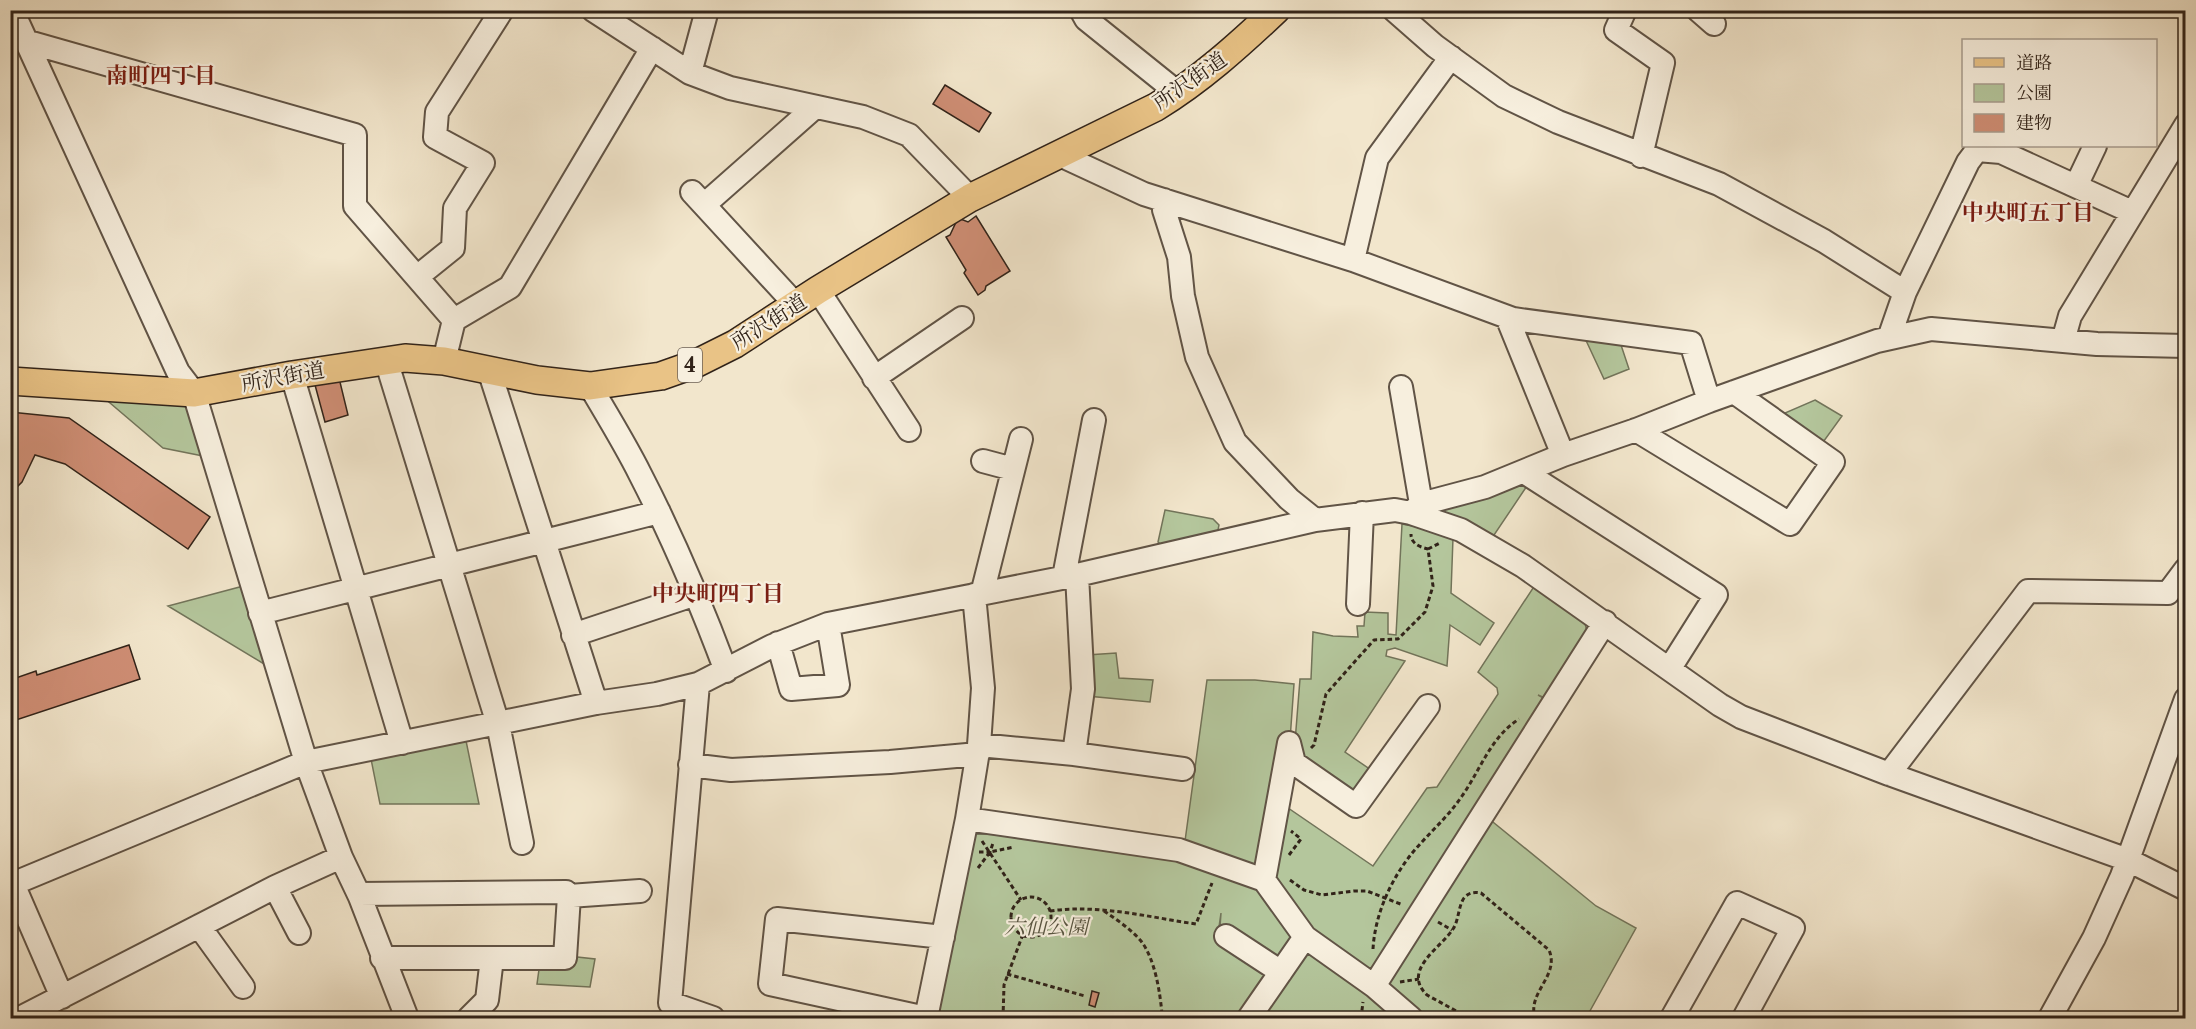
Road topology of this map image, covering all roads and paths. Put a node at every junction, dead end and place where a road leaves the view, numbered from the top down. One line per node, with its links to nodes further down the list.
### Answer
1 (12, 10): 9 (street)
2 (502, 10): 25 (street)
3 (593, 10): 10 (street)
4 (707, 10): 12 (street)
5 (1276, 10): 13 (main road, 所沢街道 / 4)
6 (1394, 10): 11 (street)
7 (1625, 10): 19 (street)
8 (1083, 15): 13 (street)
9 (26, 41): 25 (street); 43 (street)
10 (652, 48): 12 (street); 30 (street)
11 (1451, 57): 19 (street); 24 (street)
12 (690, 73): 14 (street)
13 (1178, 93): 18 (main road, 所沢街道 / 4)
14 (815, 107): 21 (street); 27 (street)
15 (2186, 125): 23 (street)
16 (2096, 147): 20 (street)
17 (2011, 151): 20 (street); 26 (street)
18 (1060, 154): 21 (main road, 所沢街道 / 4); 22 (street)
19 (1641, 156): 26 (street)
20 (2076, 186): 23 (street)
21 (970, 198): 27 (main road, 所沢街道 / 4)
22 (1164, 200): 24 (street); 56 (street)
23 (2132, 212): 32 (street)
24 (1353, 260): 28 (street)
25 (417, 277): 30 (street)
26 (1905, 292): 31 (street)
27 (807, 298): 38 (street); 40 (main road, 所沢街道 / 4)
28 (1508, 316): 44 (street); 49 (street)
29 (962, 318): 38 (street)
30 (454, 320): 35 (street)
31 (1889, 338): 32 (street); 42 (street)
32 (2063, 341): 33 (street)
33 (2186, 346)
34 (386, 360): 35 (main road, 所沢街道 / 4); 37 (main road, 所沢街道 / 4); 58 (street)
35 (444, 361): 36 (main road, 所沢街道 / 4)
36 (489, 370): 40 (main road, 所沢街道 / 4); 57 (street)
37 (292, 375): 43 (main road, 所沢街道 / 4); 61 (street)
38 (874, 378): 46 (street)
39 (10, 381): 43 (main road, 所沢街道 / 4)
40 (590, 386): 54 (street)
41 (1401, 387): 53 (street)
42 (1734, 392): 44 (street); 47 (street)
43 (194, 393): 65 (street)
44 (1709, 401): 47 (street)
45 (1095, 420): 60 (street)
46 (909, 430)
47 (1636, 430): 49 (street)
48 (1021, 439): 51 (street)
49 (1563, 454): 52 (street)
50 (983, 461): 51 (street)
51 (1013, 469): 63 (street)
52 (1524, 472): 53 (street); 70 (street)
53 (1416, 509): 55 (street); 66 (street); 82 (path)
54 (659, 512): 57 (street); 62 (street)
55 (1362, 513): 56 (street); 64 (street)
56 (1315, 520): 60 (street)
57 (542, 542): 58 (street); 68 (street)
58 (448, 566): 61 (street); 77 (street)
59 (2186, 569): 85 (street)
60 (1070, 576): 63 (street); 80 (street)
61 (357, 588): 65 (street); 78 (street)
62 (696, 594): 68 (street); 71 (street)
63 (978, 595): 67 (street); 79 (street)
64 (1358, 604)
65 (260, 613): 81 (street)
66 (1605, 622): 70 (street); 76 (street)
67 (828, 624): 69 (street); 69 (street)
68 (573, 635): 74 (street)
69 (778, 643): 71 (street)
70 (1670, 668): 85 (street)
71 (726, 671): 72 (street)
72 (698, 684): 74 (street); 83 (street)
73 (2186, 699): 91 (street)
74 (596, 703): 77 (street)
75 (1428, 706): 82 (street)
76 (1546, 714): 101 (path); 105 (street)
77 (498, 724): 78 (street); 87 (street)
78 (402, 743): 81 (street)
79 (979, 750): 80 (street); 83 (street); 86 (street)
80 (1074, 754): 84 (street)
81 (306, 762): 90 (street); 95 (street)
82 (1294, 763): 94 (street)
83 (690, 765): 124 (street)
84 (1183, 769)
85 (1889, 774): 91 (street)
86 (967, 819): 89 (path); 94 (street); 110 (street)
87 (522, 843)
88 (1018, 846): 89 (path)
89 (990, 852): 92 (path); 102 (path)
90 (341, 857): 96 (street); 99 (street)
91 (2128, 860): 97 (street); 135 (street)
92 (977, 869)
93 (1204, 878): 103 (path)
94 (1274, 878): 101 (path); 111 (street)
95 (12, 884): 119 (street)
96 (275, 887): 106 (street); 107 (street)
97 (2186, 889)
98 (640, 891): 100 (street)
99 (358, 894): 100 (street); 112 (street)
100 (569, 896): 113 (street)
101 (1386, 897): 105 (path); 116 (path)
102 (1020, 900): 104 (path); 108 (path)
103 (1102, 910): 104 (path); 120 (path)
104 (1050, 912): 108 (path)
105 (1420, 914): 116 (street)
106 (199, 926): 117 (street); 119 (street)
107 (299, 933)
108 (1023, 934): 115 (path)
109 (1226, 936): 114 (street)
110 (943, 937): 125 (street); 125 (street)
111 (1305, 937): 114 (street); 116 (street)
112 (382, 958): 113 (street); 122 (street)
113 (492, 958): 123 (street)
114 (1281, 972): 129 (street)
115 (1007, 974): 118 (path); 126 (path)
116 (1371, 984): 130 (street)
117 (243, 987)
118 (1085, 996)
119 (62, 997): 121 (street)
120 (1162, 1014): 127 (path); 128 (path)
121 (20, 1018)
122 (407, 1018)
123 (469, 1018)
124 (713, 1018)
125 (926, 1018)
126 (1003, 1018)
127 (1153, 1018)
128 (1178, 1018)
129 (1249, 1018)
130 (1411, 1018)
131 (1469, 1018): 132 (path)
132 (1535, 1018)
133 (1672, 1018): 134 (street)
134 (1743, 1018)
135 (2050, 1018)

